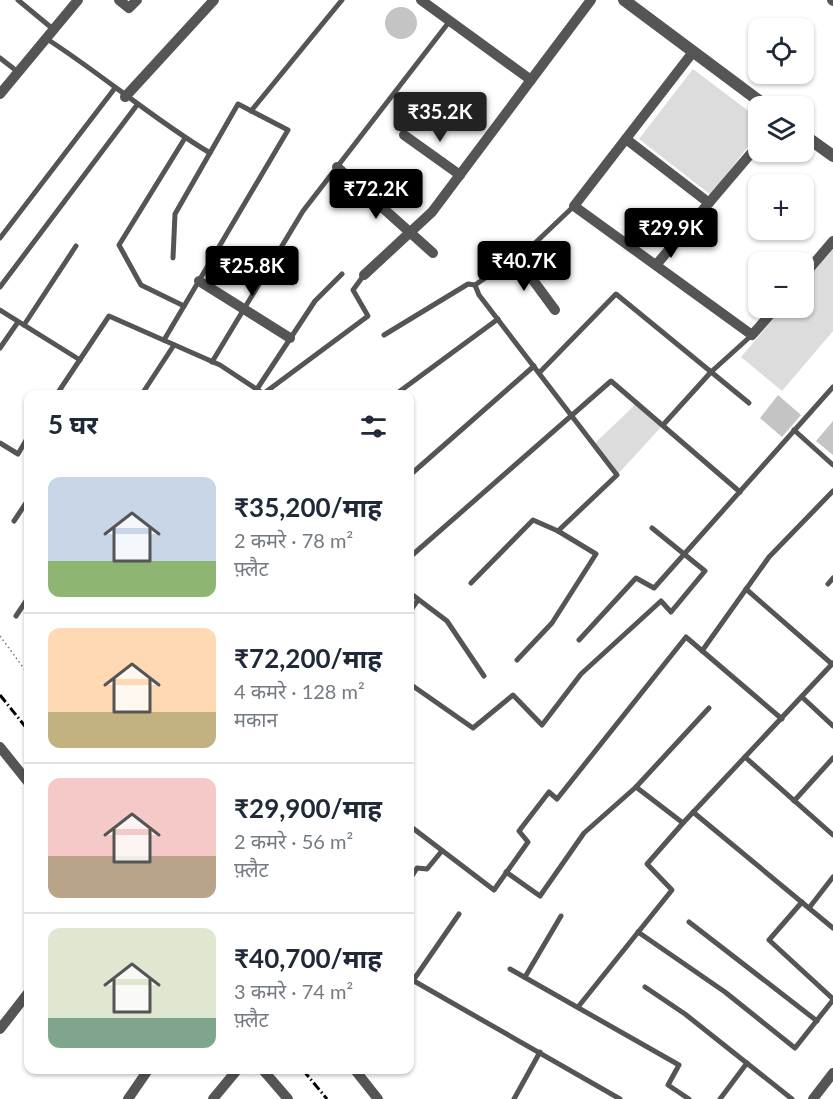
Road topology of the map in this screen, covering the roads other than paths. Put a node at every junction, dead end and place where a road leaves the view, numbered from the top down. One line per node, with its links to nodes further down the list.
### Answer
1 (18, 0): 11 (lane)
2 (78, 0): 11 (street)
3 (119, 0): 4 (street)
4 (137, 0)
5 (214, 0): 20 (street)
6 (342, 0): 22 (lane)
7 (421, 0): 10 (street)
8 (591, 0): 16 (street)
9 (624, 0): 13 (street)
10 (450, 21): 16 (street); 30 (lane)
11 (55, 30): 12 (street)
12 (47, 39): 15 (street); 17 (lane)
13 (693, 52): 19 (street); 25 (street)
14 (0, 58): 15 (lane)
15 (18, 72): 18 (street)
16 (531, 80): 31 (street)
17 (115, 88): 20 (lane); 35 (lane)
18 (0, 94)
19 (752, 96)
20 (125, 97): 21 (lane)
21 (137, 105): 24 (lane); 47 (lane)
22 (251, 111): 27 (lane); 45 (lane)
23 (404, 135): 31 (street)
24 (185, 138): 27 (lane); 48 (lane)
25 (626, 139): 32 (street); 33 (street)
26 (814, 142): 28 (street)
27 (210, 153): 40 (lane)
28 (833, 156)
29 (748, 157): 32 (street)
30 (337, 167): 34 (street); 49 (lane)
31 (460, 175): 34 (street)
32 (709, 203): 42 (street)
33 (574, 206): 39 (lane); 42 (street)
34 (410, 232): 38 (street); 44 (street)
35 (0, 238)
36 (833, 241): 41 (street)
37 (76, 246): 54 (lane)
38 (433, 253)
39 (516, 257): 46 (lane); 51 (street)
40 (173, 258)
41 (814, 263)
42 (656, 265): 56 (street)
43 (342, 274): 57 (lane)
44 (364, 275): 70 (lane)
45 (199, 281): 48 (lane); 49 (street)
46 (475, 285): 53 (lane); 55 (lane)
47 (0, 286)
48 (184, 306): 58 (lane)
49 (243, 309): 57 (street); 62 (lane)
50 (0, 310): 54 (lane)
51 (555, 310)
52 (767, 318): 56 (street)
53 (498, 320): 63 (lane); 71 (lane)
54 (21, 324): 60 (lane); 61 (lane)
55 (384, 335)
56 (752, 335): 64 (lane)
57 (290, 338): 67 (lane)
58 (164, 340): 59 (lane); 61 (lane)
59 (174, 345): 62 (lane); 69 (lane)
60 (0, 348)
61 (80, 360): 68 (lane)
62 (212, 362): 67 (lane)
63 (534, 366): 65 (lane); 80 (lane)
64 (711, 372): 65 (lane); 72 (lane); 74 (lane)
65 (539, 373): 73 (lane)
66 (833, 387): 75 (lane)
67 (257, 389)
68 (60, 390)
69 (145, 390)
70 (268, 390)
71 (402, 390)
72 (749, 403)
73 (571, 415): 74 (lane); 86 (lane); 87 (lane)
74 (663, 425): 82 (lane)
75 (794, 430): 79 (lane); 82 (lane)
76 (2, 444): 77 (lane); 78 (lane)
77 (24, 444)
78 (0, 453)
79 (833, 465)
80 (414, 471)
81 (833, 491): 92 (lane)
82 (740, 492): 88 (lane)
83 (24, 506): 84 (lane)
84 (14, 521)
85 (652, 528): 88 (lane)
86 (558, 531): 90 (lane); 100 (lane)
87 (414, 553)
88 (684, 554): 98 (lane); 103 (lane)
89 (833, 578): 91 (lane)
90 (471, 583)
91 (828, 584)
92 (746, 589): 99 (lane); 101 (lane)
93 (414, 596): 94 (lane)
94 (418, 600): 96 (lane); 102 (lane)
95 (24, 604): 97 (lane)
96 (414, 606)
97 (16, 616)
98 (579, 640)
99 (702, 651): 106 (lane); 119 (lane)
100 (517, 660)
101 (832, 663): 104 (lane)
102 (484, 676)
103 (414, 687)
104 (802, 697): 106 (lane); 107 (lane)
105 (709, 708): 112 (lane)
106 (782, 719): 109 (lane)
107 (833, 726)
108 (0, 747): 111 (street)
109 (745, 757): 113 (lane); 114 (lane)
110 (833, 758): 113 (lane)
111 (24, 777)
112 (636, 787): 115 (lane); 119 (lane)
113 (794, 801): 117 (lane)
114 (693, 812): 115 (lane); 122 (lane)
115 (682, 823): 128 (lane)
116 (414, 829): 118 (lane)
117 (833, 835)
118 (441, 852): 119 (lane); 120 (lane)
119 (506, 872)
120 (414, 873)
121 (833, 877): 123 (lane)
122 (802, 902): 123 (lane); 135 (lane)
123 (809, 908): 127 (lane)
124 (459, 914): 131 (lane)
125 (561, 916): 130 (lane)
126 (689, 922): 137 (lane)
127 (833, 928)
128 (639, 932): 136 (lane); 137 (lane)
129 (510, 969): 130 (lane)
130 (525, 977): 136 (lane)
131 (414, 980)
132 (414, 984): 139 (lane)
133 (645, 987): 140 (lane)
134 (24, 998): 138 (street)
135 (833, 999): 137 (lane)
136 (578, 1007): 152 (lane)
137 (817, 1021)
138 (0, 1029)
139 (540, 1052): 150 (lane); 151 (lane)
140 (747, 1063): 153 (lane); 154 (lane)
141 (833, 1073): 155 (street)
142 (145, 1074): 146 (street)
143 (234, 1074): 147 (street)
144 (266, 1074): 148 (street)
145 (358, 1074): 149 (street)
146 (128, 1099)
147 (213, 1099)
148 (288, 1099)
149 (378, 1099)
150 (514, 1099)
151 (620, 1099)
152 (689, 1099)
153 (720, 1099)
154 (792, 1099)
155 (813, 1099)

